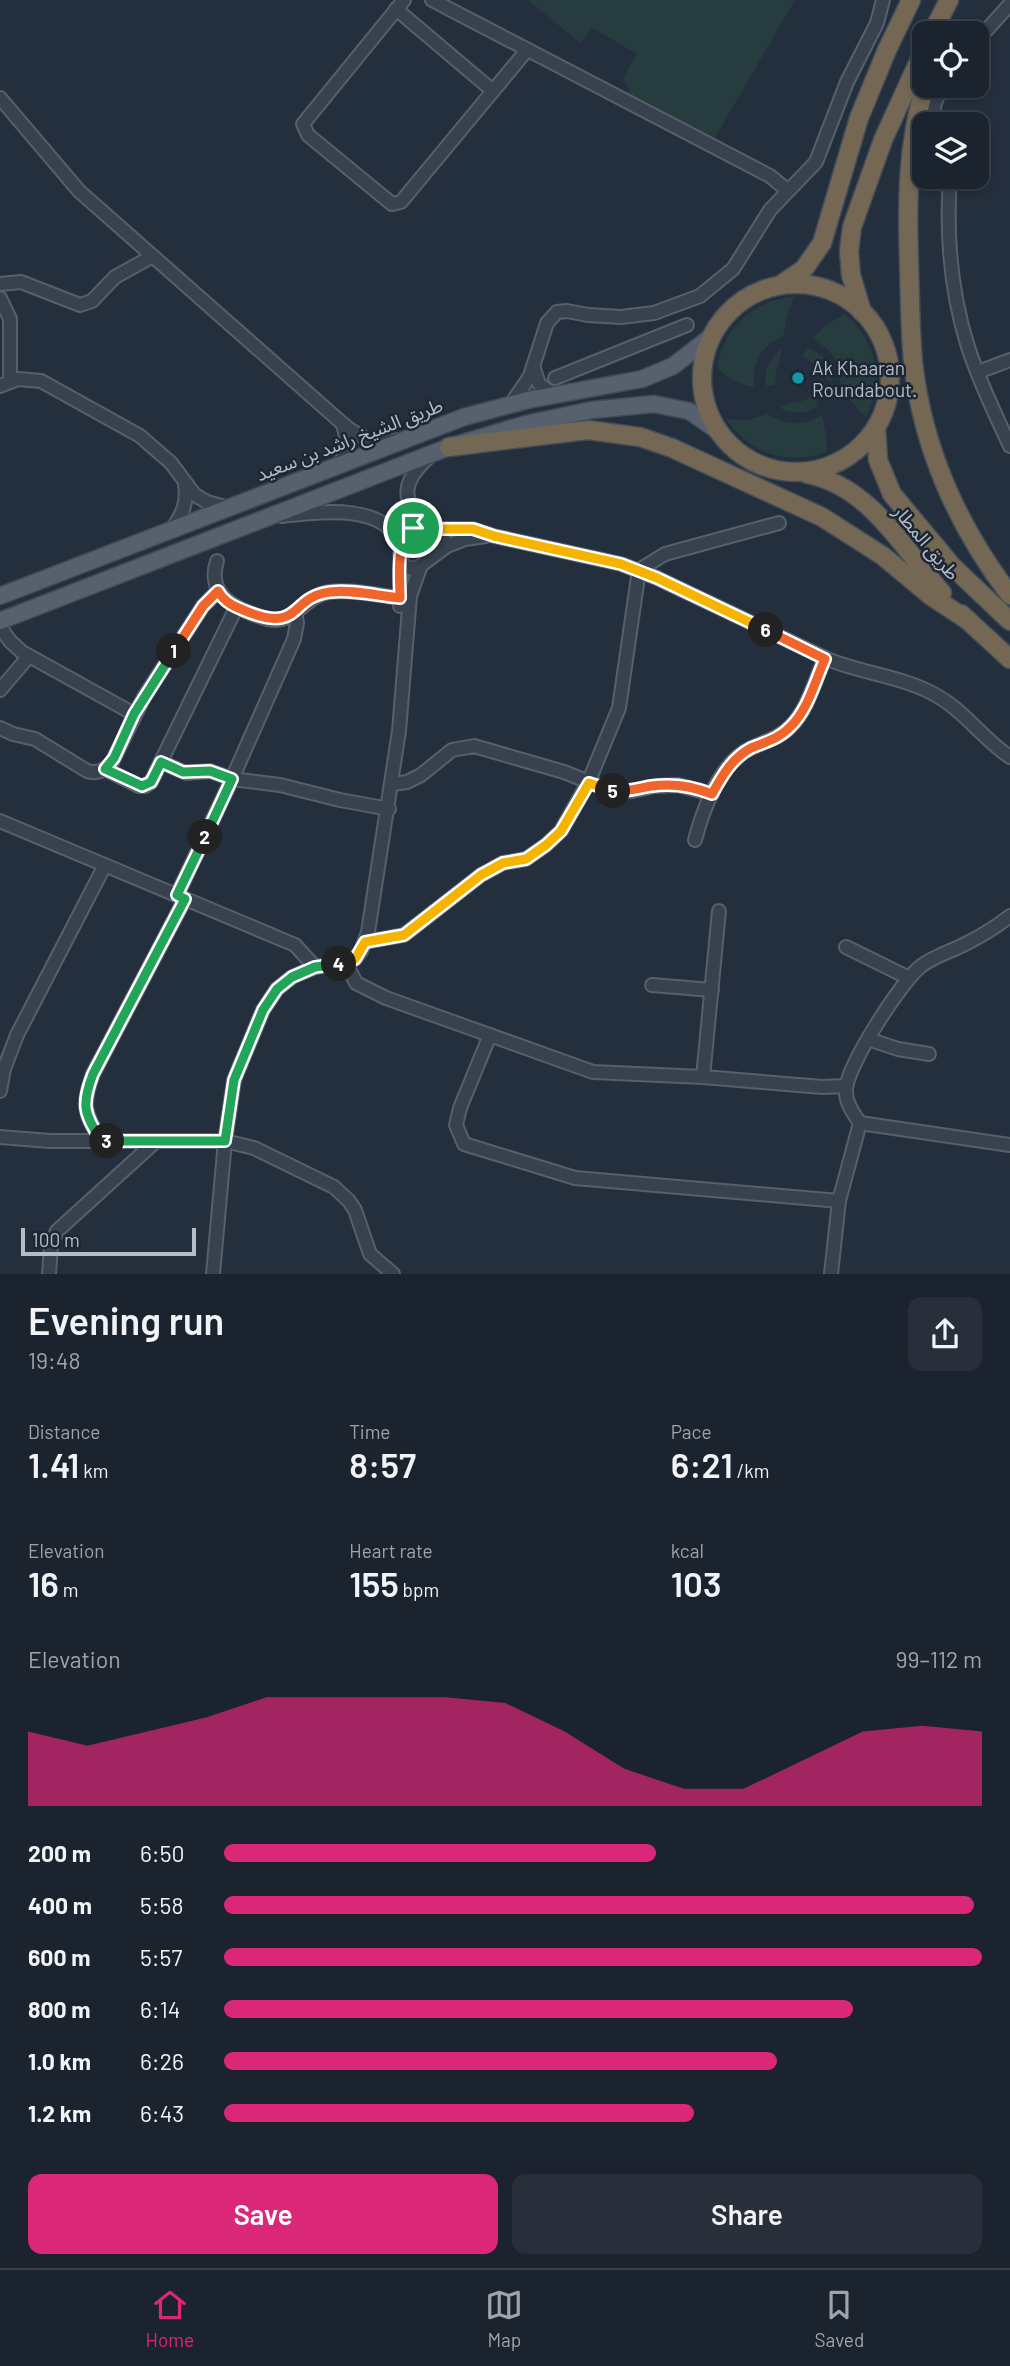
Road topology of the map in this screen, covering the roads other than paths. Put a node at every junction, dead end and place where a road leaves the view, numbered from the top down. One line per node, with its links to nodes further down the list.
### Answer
1 (432, 0): 11 (street)
2 (883, 0): 17 (street)
3 (911, 0): 20 (highway)
4 (949, 0): 8 (highway)
5 (958, 0): 9 (highway)
6 (400, 4): 13 (street); 13 (street)
7 (1010, 4): 10 (street)
8 (938, 21)
9 (949, 21)
10 (989, 27)
11 (527, 50): 13 (street); 17 (street)
12 (912, 77): 22 (highway)
13 (493, 91)
14 (0, 98): 18 (street)
15 (912, 178): 56 (highway)
16 (949, 189): 28 (street)
17 (787, 190): 26 (street)
18 (151, 257): 19 (street); 34 (street)
19 (0, 284)
20 (779, 286): 22 (highway); 24 (highway)
21 (0, 298): 30 (street)
22 (862, 312): 35 (highway)
23 (687, 325): 27 (street)
24 (713, 335): 31 (main road, طريق الشيخ راشد بن سعيد); 36 (highway)
25 (1010, 360): 28 (street)
26 (533, 366): 32 (street); 33 (street)
27 (576, 370): 29 (street); 31 (street)
28 (978, 372): 38 (street)
29 (555, 378)
30 (5, 384): 42 (street)
31 (583, 390): 32 (main road, طريق الشيخ راشد بن سعيد)
32 (554, 395): 33 (main road, طريق الشيخ راشد بن سعيد)
33 (511, 404): 37 (main road, طريق الشيخ راشد بن سعيد)
34 (343, 424): 37 (street); 40 (street)
35 (876, 427): 41 (highway); 63 (highway, طريق المطار)
36 (718, 431): 39 (main road); 41 (highway)
37 (404, 440): 40 (main road, طريق الشيخ راشد بن سعيد)
38 (1010, 446)
39 (441, 450): 44 (main road); 46 (street); 62 (highway)
40 (338, 466): 43 (main road, طريق الشيخ راشد بن سعيد)
41 (799, 472): 62 (highway, طريق المطار)
42 (185, 485): 43 (street); 47 (street)
43 (229, 508): 47 (main road, طريق الشيخ راشد بن سعيد)
44 (267, 517): 49 (street); 61 (main road)
45 (779, 523): 54 (street)
46 (438, 528): 48 (street); 49 (street); 50 (street)
47 (170, 531): 57 (main road, طريق الشيخ راشد بن سعيد)
48 (494, 536): 50 (street); 54 (street)
49 (401, 545): 52 (street)
50 (438, 551): 53 (street)
51 (217, 561): 55 (street)
52 (401, 561): 53 (street); 58 (street)
53 (420, 568): 65 (street)
54 (639, 570): 67 (street); 76 (street)
55 (218, 591): 59 (street); 70 (street)
56 (1010, 595)
57 (0, 596)
58 (400, 598): 60 (street); 65 (street)
59 (236, 607): 60 (street); 73 (street)
60 (295, 612): 75 (street)
61 (0, 621)
62 (969, 621): 68 (highway, طريق المطار)
63 (1010, 621)
64 (0, 627): 66 (street)
65 (404, 655): 77 (street)
66 (29, 656): 69 (street); 70 (street)
67 (825, 659): 72 (street); 78 (street)
68 (1010, 659)
69 (0, 690)
70 (134, 714): 74 (street)
71 (0, 728): 74 (street)
72 (1010, 757)
73 (161, 762): 74 (street); 75 (street)
74 (105, 769)
75 (232, 779): 79 (street); 83 (street)
76 (589, 783): 77 (street); 78 (street); 86 (street)
77 (392, 785): 79 (street)
78 (712, 794): 81 (street)
79 (389, 809): 86 (street)
80 (0, 821): 82 (street)
81 (695, 840)
82 (105, 865): 83 (street); 98 (street)
83 (181, 897): 89 (street); 101 (street)
84 (719, 911): 92 (street)
85 (1010, 916): 90 (street)
86 (365, 942): 88 (street)
87 (846, 947): 90 (street)
88 (346, 963): 89 (street); 93 (street)
89 (315, 967): 103 (street)
90 (909, 978): 94 (street)
91 (652, 985): 92 (street)
92 (712, 990): 96 (street)
93 (490, 1035): 96 (street); 105 (street)
94 (868, 1040): 95 (street); 97 (street)
95 (929, 1054)
96 (704, 1077): 97 (street)
97 (846, 1086): 99 (street)
98 (0, 1091)
99 (860, 1123): 104 (street); 105 (street)
100 (0, 1137): 101 (street)
101 (101, 1141): 102 (street)
102 (156, 1141): 103 (street); 106 (street)
103 (225, 1141): 107 (street); 108 (street)
104 (1010, 1145)
105 (839, 1201): 109 (street)
106 (49, 1274)
107 (213, 1274)
108 (393, 1274)
109 (831, 1274)

